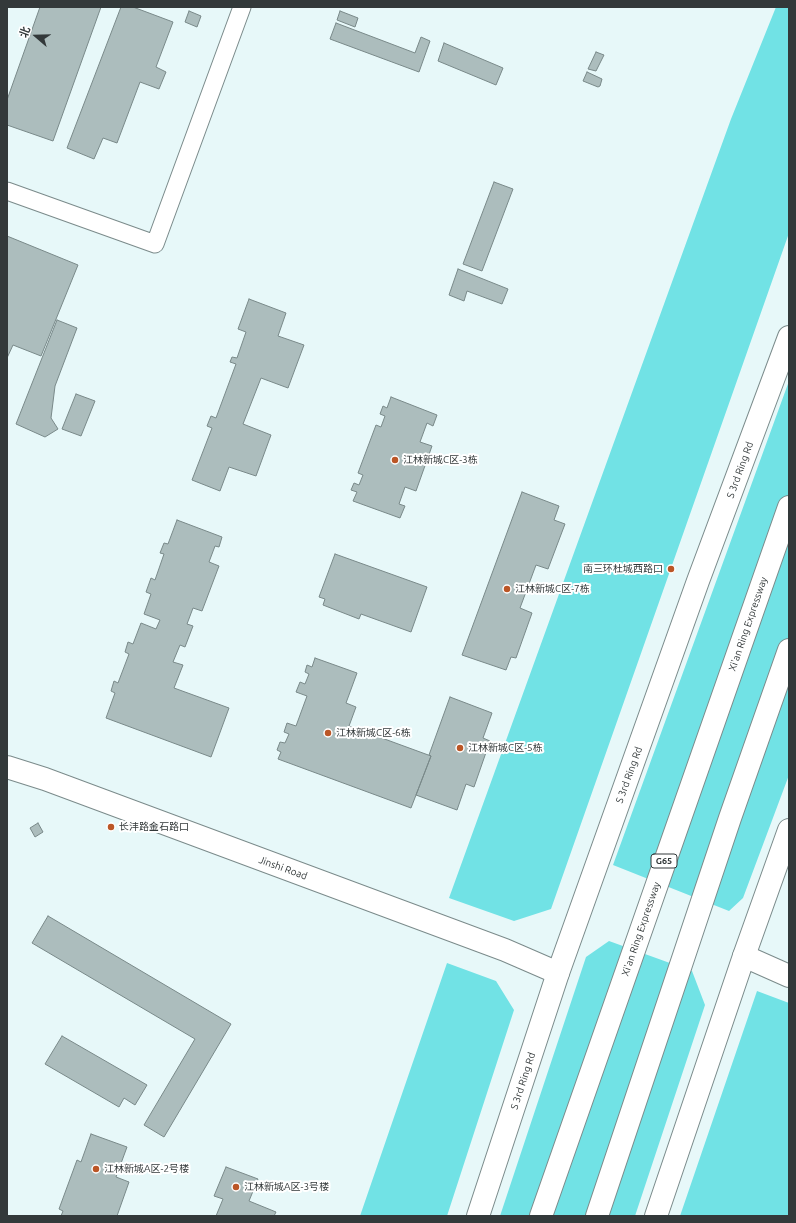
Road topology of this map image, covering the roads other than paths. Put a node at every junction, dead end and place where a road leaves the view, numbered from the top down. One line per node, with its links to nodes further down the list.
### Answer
1 (242, 7): 2 (street)
2 (7, 191)
3 (789, 337): 9 (main road, S 3rd Ring Rd)
4 (789, 507): 12 (main road, Xi'an Ring Expressway / G65)
5 (789, 650): 13 (main road)
6 (7, 767): 9 (main road, Jinshi Road)
7 (789, 830): 8 (main road)
8 (744, 956): 10 (main road); 14 (main road)
9 (558, 973): 11 (main road, S 3rd Ring Rd)
10 (789, 976)
11 (478, 1216)
12 (541, 1216)
13 (597, 1216)
14 (656, 1216)

